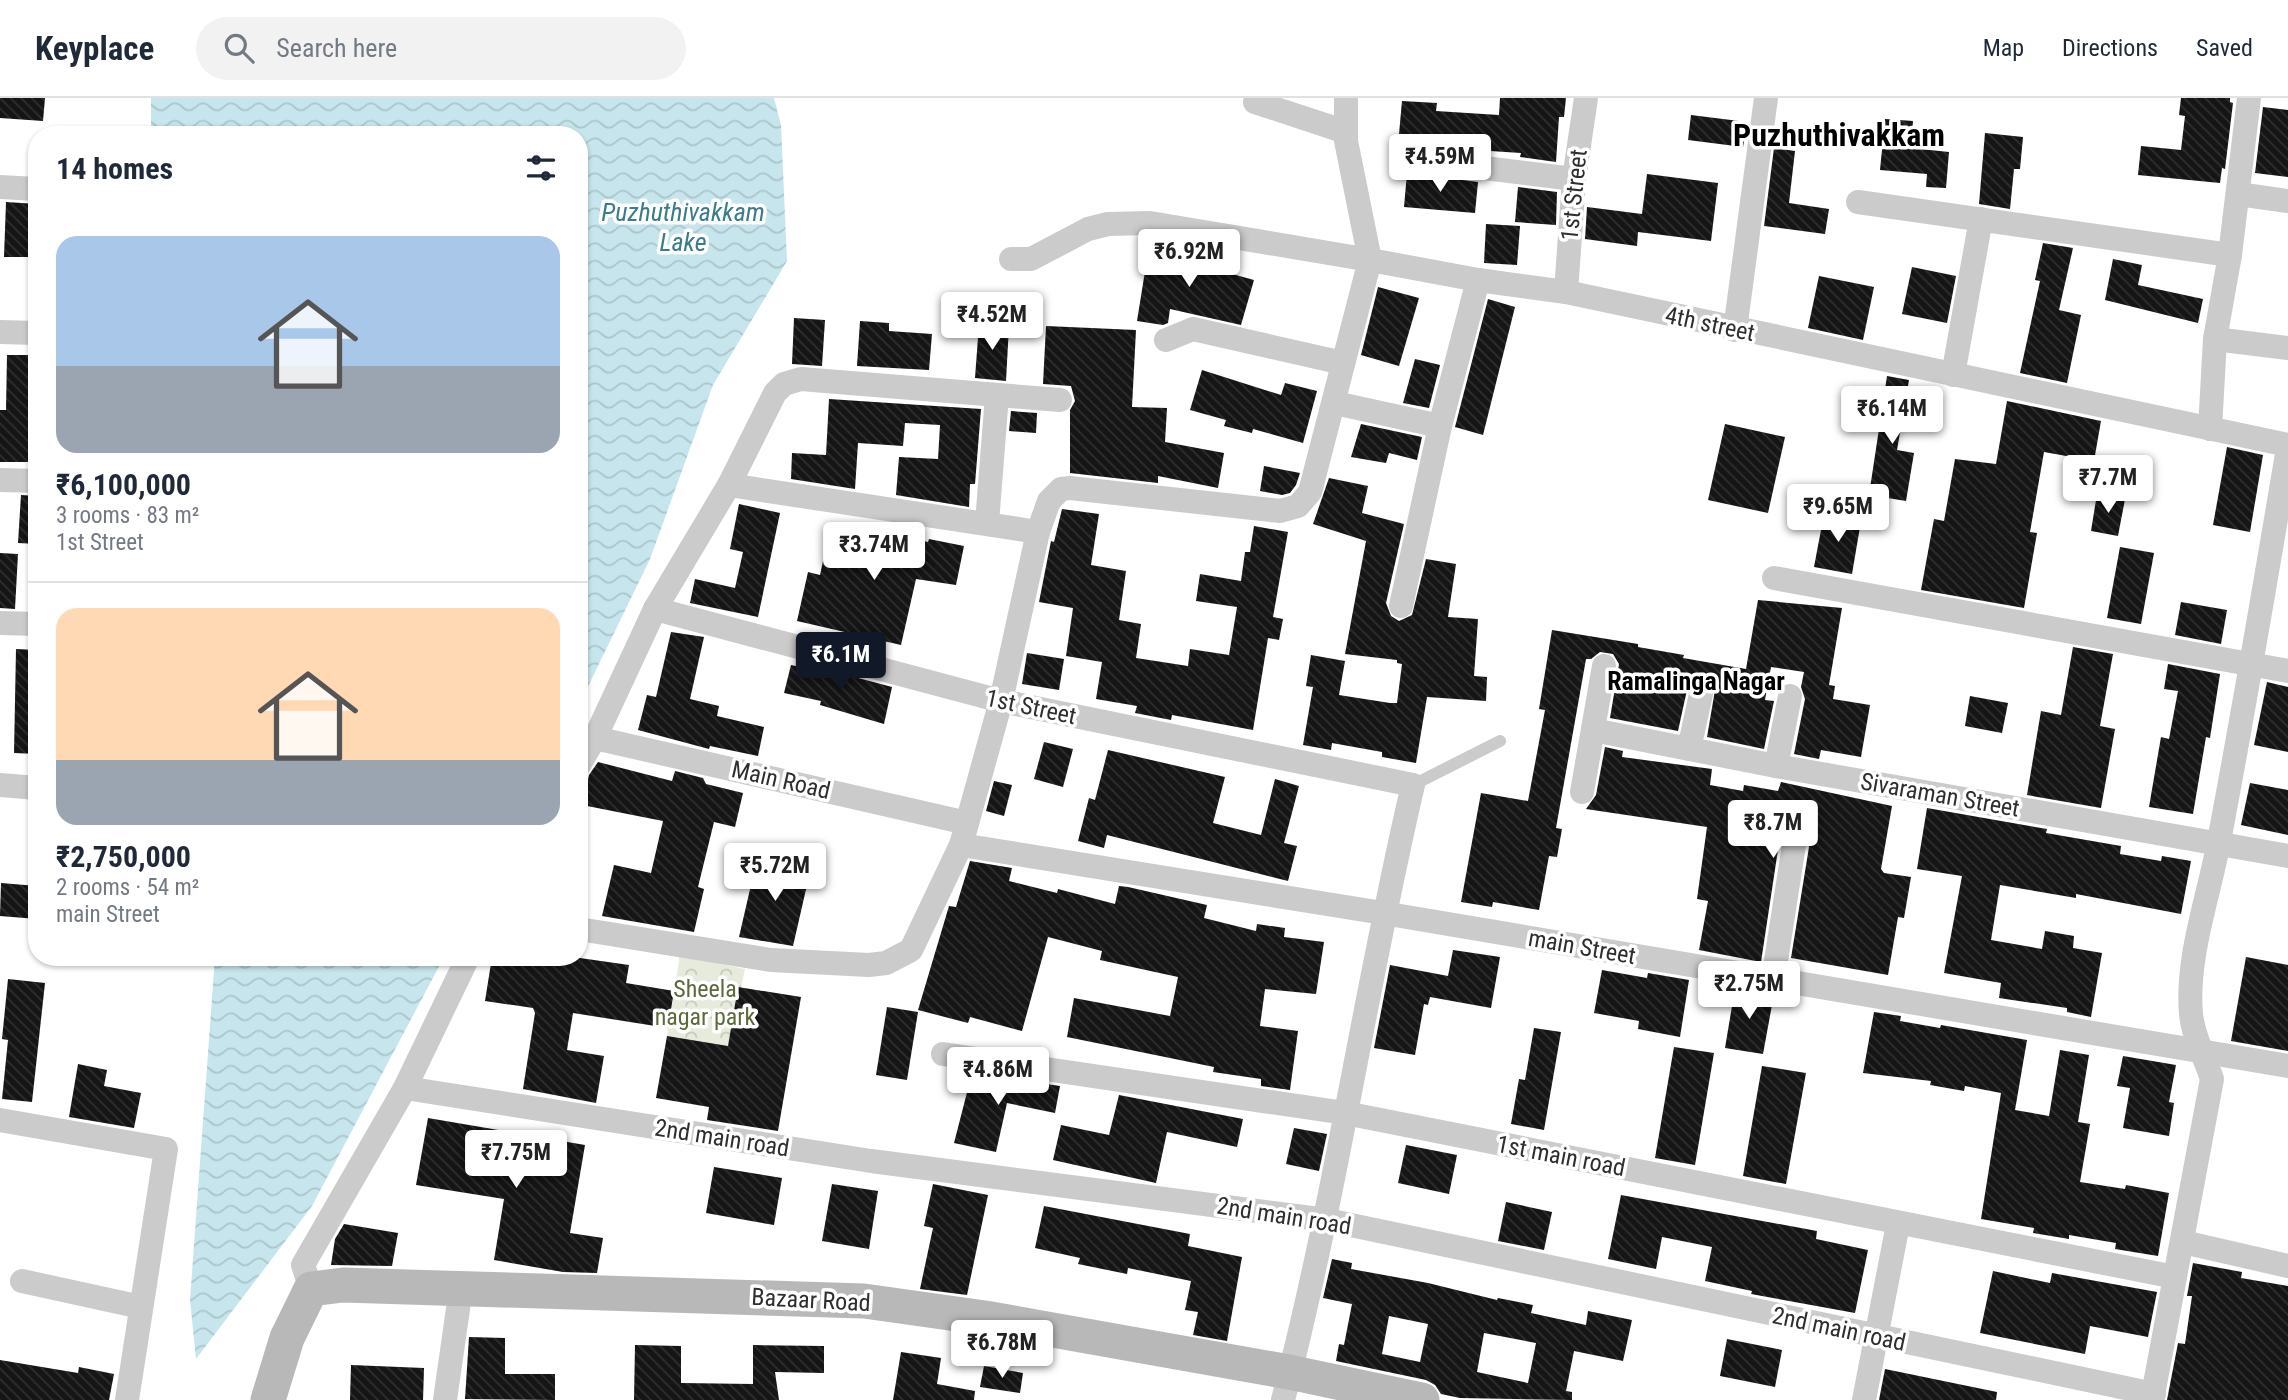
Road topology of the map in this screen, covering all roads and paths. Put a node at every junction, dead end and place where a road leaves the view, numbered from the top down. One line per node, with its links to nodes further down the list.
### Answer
1 (1346, 98): 6 (street)
2 (1586, 98): 8 (street, 1st Street)
3 (1766, 98): 20 (street)
4 (2249, 98): 11 (street)
5 (1255, 102): 6 (street)
6 (1346, 132): 17 (street)
7 (1411, 159): 8 (street)
8 (1574, 179): 19 (street, 1st Street)
9 (0, 187): 10 (street)
10 (28, 189)
11 (2238, 194): 12 (street); 15 (street)
12 (2288, 201)
13 (1858, 202): 14 (street)
14 (1981, 219): 15 (street); 27 (street)
15 (2230, 255): 23 (street)
16 (1012, 259): 17 (street, 4th street)
17 (1370, 260): 18 (street, 4th street); 26 (street)
18 (1478, 280): 19 (street, 4th street); 31 (street)
19 (1566, 292): 20 (street, 4th street)
20 (1735, 330): 27 (street, 4th street)
21 (0, 332): 22 (street)
22 (28, 333)
23 (2215, 339): 25 (street); 32 (street)
24 (1166, 340): 26 (street)
25 (2288, 348)
26 (1343, 363): 30 (street)
27 (1953, 375): 32 (street, 4th street)
28 (997, 395): 29 (street); 36 (street); 37 (street)
29 (1060, 400)
30 (1335, 403): 31 (street); 38 (street)
31 (1440, 426): 40 (street)
32 (2210, 429): 33 (street, 4th street)
33 (2288, 446): 44 (street)
34 (0, 480): 35 (street)
35 (28, 481)
36 (729, 485): 37 (street); 41 (street)
37 (987, 523): 38 (street)
38 (1038, 532): 49 (street)
39 (1774, 578): 44 (street)
40 (1401, 606)
41 (655, 610): 49 (street, 1st Street); 51 (street)
42 (0, 623): 43 (street)
43 (28, 624)
44 (2251, 664): 46 (street); 61 (street)
45 (1604, 666): 50 (street)
46 (2288, 670)
47 (1701, 694): 53 (street)
48 (1790, 696): 55 (street)
49 (1001, 701): 57 (street, 1st Street); 60 (street)
50 (1593, 730): 53 (street, Sivaraman Street); 59 (street)
51 (595, 738): 54 (street); 60 (street, Main Road)
52 (1500, 741): 57 (lane)
53 (1689, 749): 55 (street, Sivaraman Street)
54 (588, 750)
55 (1776, 766): 61 (street, Sivaraman Street)
56 (0, 785): 58 (street)
57 (1413, 785): 64 (street)
58 (28, 787)
59 (1582, 792)
60 (964, 834): 64 (street, main Street); 65 (street)
61 (2219, 843): 63 (street, Sivaraman Street); 68 (street)
62 (1794, 845): 67 (street)
63 (2288, 856)
64 (1383, 913): 67 (street, main Street); 72 (street)
65 (588, 930)
66 (464, 966): 71 (street)
67 (1773, 980): 68 (street, main Street)
68 (2203, 1050): 70 (street, main Street); 76 (street)
69 (943, 1054): 72 (street, 1st main road)
70 (2288, 1066)
71 (405, 1088): 74 (street, 2nd main road); 80 (street)
72 (1345, 1113): 74 (street); 75 (street, 1st main road)
73 (0, 1120): 82 (street)
74 (1327, 1220): 83 (street, 2nd main road); 84 (street)
75 (1898, 1224): 78 (street, 1st main road); 83 (street)
76 (2183, 1242): 77 (street); 78 (street)
77 (2288, 1266)
78 (2175, 1277): 85 (street)
79 (22, 1281): 82 (street)
80 (311, 1289): 81 (main road, Bazaar Road); 87 (main road)
81 (460, 1297): 84 (main road, Bazaar Road); 88 (main road, Bazaar Road); 89 (street)
82 (141, 1307): 86 (street)
83 (1875, 1337): 85 (street, 2nd main road); 92 (street)
84 (1285, 1388): 90 (main road, Bazaar Road); 91 (main road, Bazaar Road)
85 (2153, 1397)
86 (127, 1400)
87 (268, 1400)
88 (292, 1400)
89 (445, 1400)
90 (1323, 1400)
91 (1422, 1400)
92 (1864, 1400)

